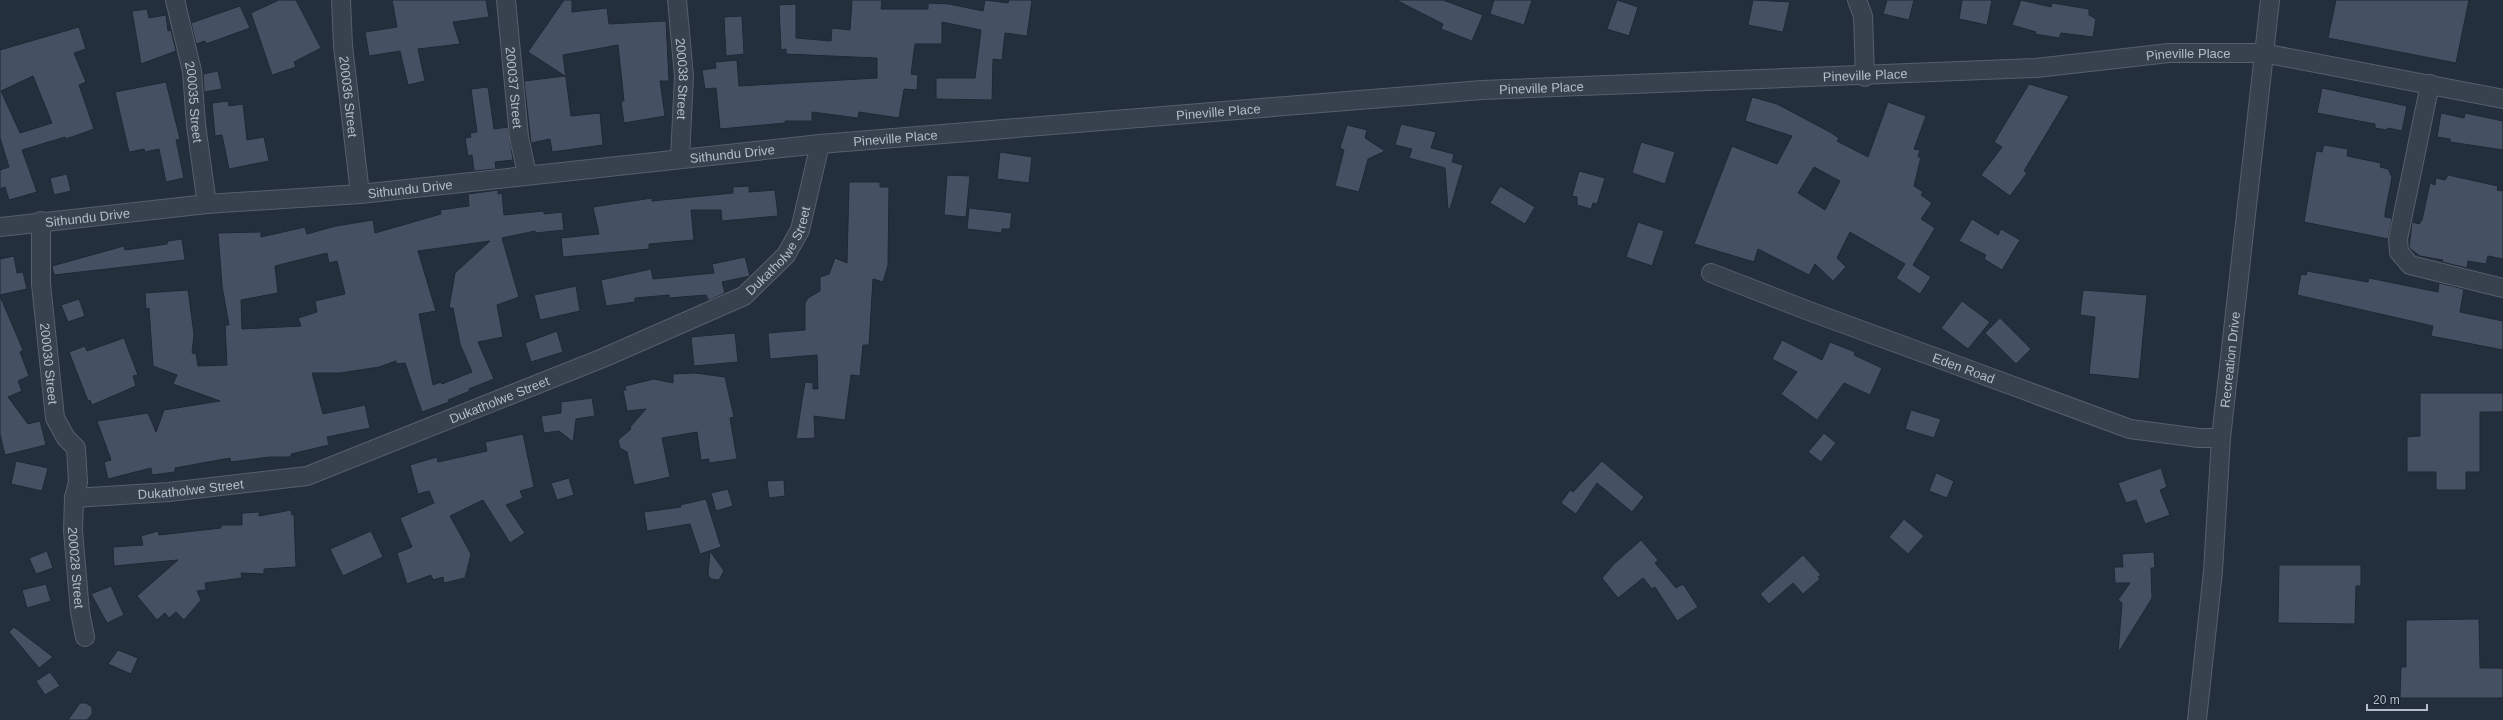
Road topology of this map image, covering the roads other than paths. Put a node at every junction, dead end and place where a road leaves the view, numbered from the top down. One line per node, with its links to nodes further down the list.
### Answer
1 (175, 0): 15 (street, 200035 Street)
2 (341, 0): 14 (street, 200036 Street)
3 (506, 0): 13 (street, 200037 Street)
4 (677, 0): 12 (street, 200038 Street)
5 (1857, 0): 8 (street)
6 (2270, 0): 7 (street, Recreation Drive)
7 (2263, 53): 8 (street, Pineville Place); 9 (street, Pineville Place); 20 (street, Recreation Drive)
8 (1865, 77): 11 (street, Pineville Place)
9 (2430, 84): 10 (street, Pineville Place); 19 (street)
10 (2503, 99)
11 (820, 144): 12 (street, Sithundu Drive); 21 (street, Dukatholwe Street)
12 (680, 158): 13 (street, Sithundu Drive)
13 (527, 174): 14 (street, Sithundu Drive)
14 (360, 194): 15 (street, Sithundu Drive)
15 (207, 204): 16 (street, Sithundu Drive)
16 (41, 221): 17 (street, Sithundu Drive); 21 (street, 200030 Street)
17 (0, 227)
18 (1711, 273): 20 (street, Eden Road)
19 (2503, 288)
20 (2221, 438): 23 (street, Recreation Drive)
21 (74, 498): 22 (street, 200028 Street)
22 (85, 637)
23 (2197, 720)

